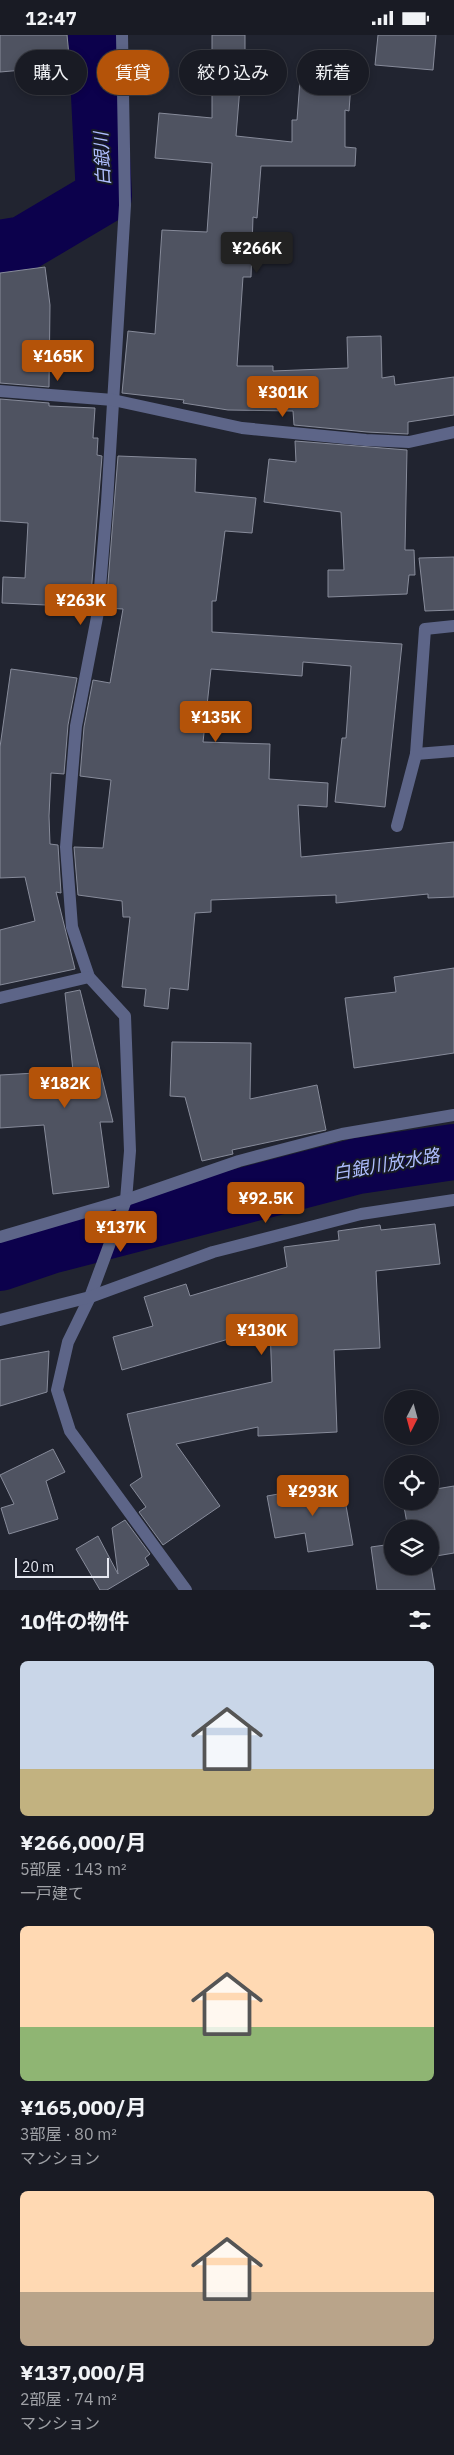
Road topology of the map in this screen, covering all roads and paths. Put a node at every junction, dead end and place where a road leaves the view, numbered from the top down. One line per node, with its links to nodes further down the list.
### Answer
1 (122, 35): 3 (street)
2 (0, 391): 3 (street)
3 (113, 400): 4 (street); 9 (street)
4 (454, 431)
5 (454, 626): 7 (street)
6 (454, 751): 7 (street)
7 (416, 754): 8 (street)
8 (397, 825)
9 (89, 977): 10 (street); 12 (street)
10 (0, 998)
11 (454, 1115): 12 (street)
12 (126, 1200): 14 (street); 15 (street)
13 (454, 1200): 15 (street)
14 (0, 1237)
15 (90, 1297): 16 (street); 17 (street)
16 (0, 1320)
17 (186, 1590)

